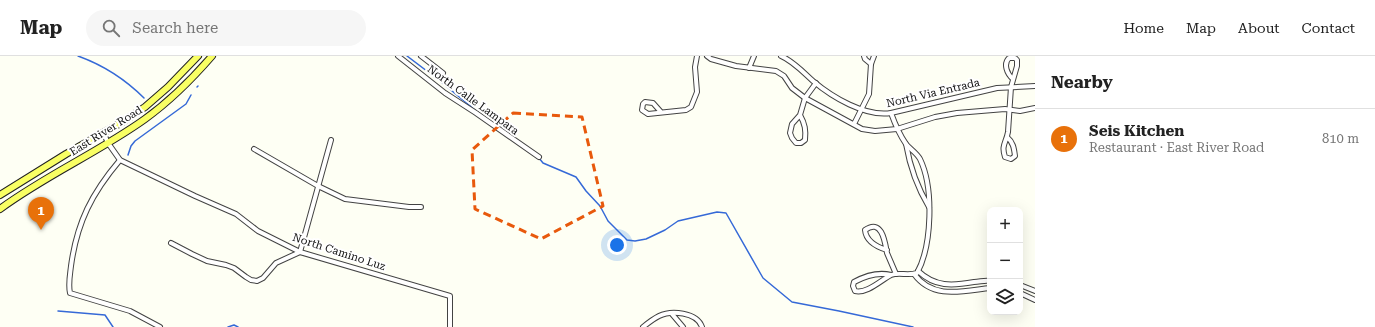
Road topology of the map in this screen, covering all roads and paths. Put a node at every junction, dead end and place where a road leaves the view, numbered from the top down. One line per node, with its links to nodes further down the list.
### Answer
1 (198, 56): 27 (main road, East River Road)
2 (212, 56): 30 (main road, East River Road)
3 (398, 56): 33 (street, North Calle Lampara)
4 (421, 56): 13 (street, North Calle Lampara)
5 (697, 56): 22 (street)
6 (707, 56): 12 (street)
7 (754, 56): 12 (street)
8 (781, 56): 15 (street, North Via Entrada)
9 (864, 56): 11 (street)
10 (874, 56): 11 (street)
11 (871, 64): 20 (street)
12 (749, 68): 18 (street)
13 (443, 73)
14 (1012, 79): 14 (street); 17 (street)
15 (816, 83): 18 (street); 20 (street, North Via Entrada)
16 (1035, 86): 17 (street, North Via Entrada)
17 (1011, 87): 21 (street); 23 (street, North Via Entrada)
18 (805, 98): 24 (street); 25 (street)
19 (1035, 108): 21 (street)
20 (862, 109): 23 (street, North Via Entrada); 25 (street)
21 (1010, 110): 26 (street); 28 (street)
22 (661, 112)
23 (891, 113): 26 (street)
24 (800, 115): 24 (street)
25 (854, 124): 26 (street)
26 (897, 129): 31 (street)
27 (104, 134): 30 (street, North Camino Luz); 36 (main road, East River Road)
28 (1007, 137): 28 (street)
29 (331, 140): 35 (street)
30 (108, 143): 34 (street, North Camino Luz); 39 (main road, East River Road)
31 (906, 144): 38 (street); 38 (street)
32 (254, 149): 35 (street)
33 (539, 157)
34 (120, 160): 42 (street, North Camino Luz); 52 (street)
35 (318, 186): 37 (street); 42 (street)
36 (0, 195)
37 (421, 207)
38 (929, 208): 43 (street)
39 (0, 209)
40 (171, 243): 42 (street)
41 (887, 250): 41 (street); 44 (street)
42 (300, 252): 53 (street, North Camino Luz)
43 (916, 272): 44 (street); 45 (street); 47 (street)
44 (894, 274): 44 (street)
45 (987, 281)
46 (1023, 286): 48 (street)
47 (987, 288)
48 (1035, 291)
49 (1023, 294): 50 (street)
50 (1035, 300)
51 (672, 314): 54 (street); 55 (street); 56 (street)
52 (160, 327)
53 (450, 327)
54 (643, 327)
55 (683, 327)
56 (702, 327)

